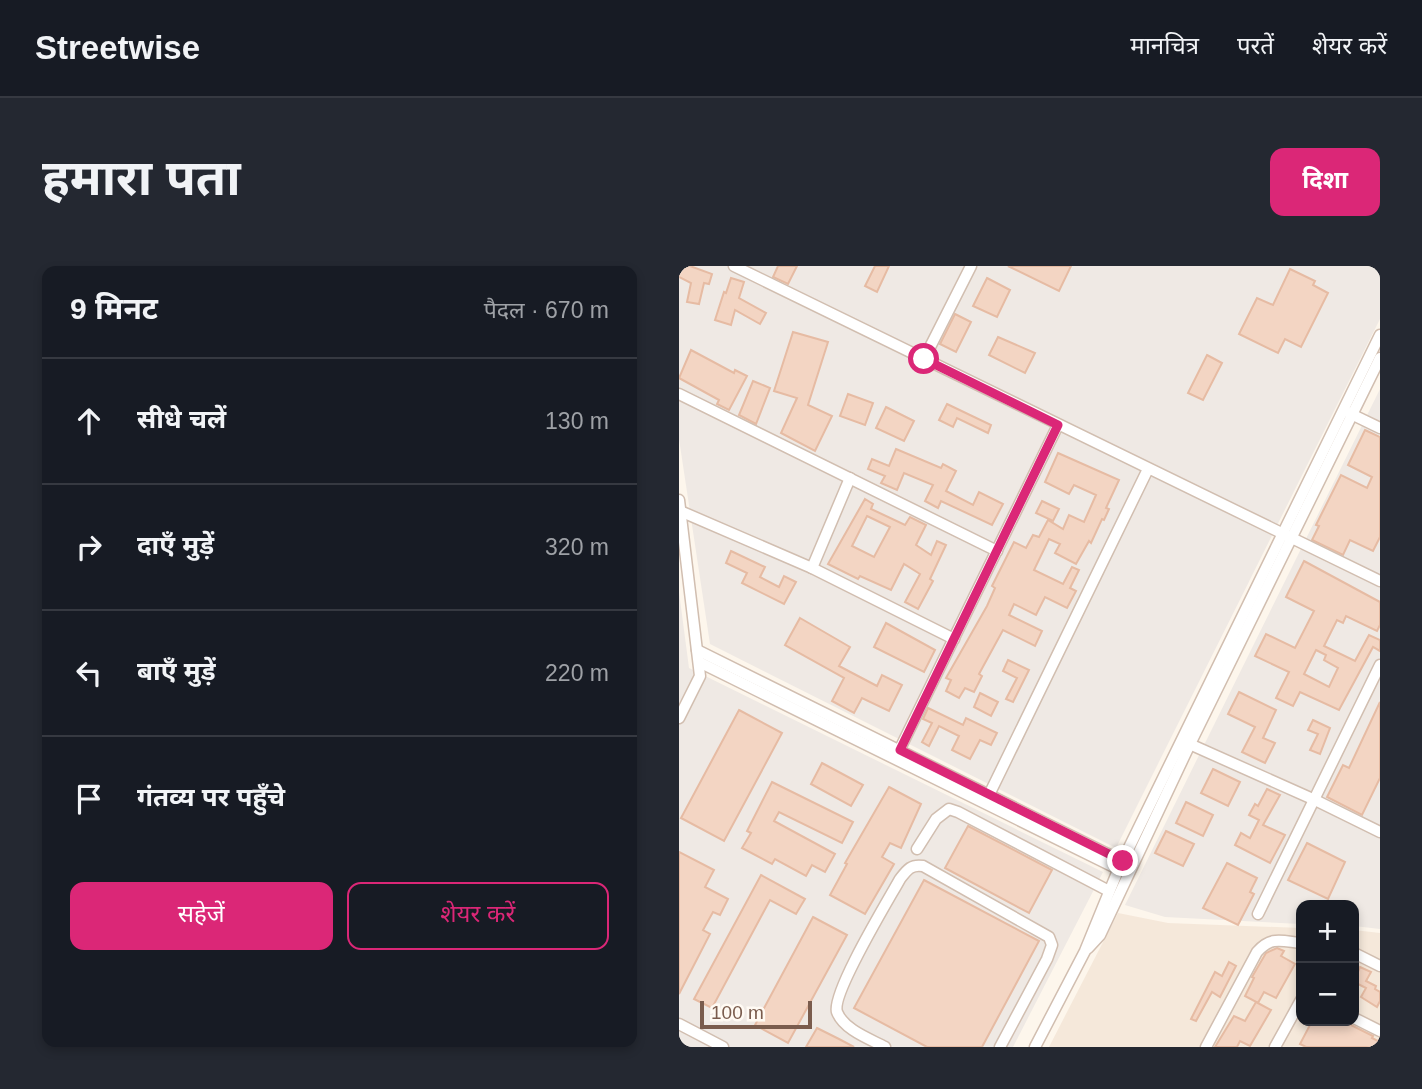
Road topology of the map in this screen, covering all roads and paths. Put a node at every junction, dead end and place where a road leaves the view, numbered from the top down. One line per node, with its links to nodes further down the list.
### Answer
1 (734, 266): 5 (street)
2 (971, 266): 5 (street)
3 (1380, 335): 7 (street)
4 (1380, 358): 7 (street)
5 (924, 359): 8 (street)
6 (679, 394): 11 (street)
7 (1348, 412): 9 (street); 13 (street)
8 (1058, 425): 10 (street); 14 (street)
9 (1380, 428)
10 (1148, 469): 13 (street); 24 (street)
11 (850, 478): 14 (street); 15 (street)
12 (680, 505): 15 (street); 18 (street)
13 (1287, 537): 16 (street); 22 (street)
14 (997, 551): 17 (street)
15 (812, 568): 17 (street)
16 (1380, 581)
17 (954, 639): 23 (street)
18 (697, 650): 19 (street); 23 (street)
19 (699, 662): 21 (street); 23 (street)
20 (1380, 665): 25 (street)
21 (679, 718)
22 (1186, 742): 25 (street); 28 (street); 29 (street)
23 (898, 755): 24 (street)
24 (987, 799): 28 (street)
25 (1315, 800): 26 (street); 31 (street)
26 (1380, 832)
27 (918, 849): 30 (street)
28 (1121, 865): 29 (street); 30 (street)
29 (1131, 870): 33 (street)
30 (1109, 891): 33 (street)
31 (1258, 914)
32 (1296, 942): 45 (street)
33 (1085, 951): 44 (street)
34 (1359, 956): 35 (street)
35 (1380, 966)
36 (1296, 1010): 40 (street)
37 (1359, 1020): 39 (street)
38 (679, 1024): 41 (street)
39 (1380, 1031)
40 (1277, 1046)
41 (723, 1047)
42 (885, 1047): 43 (street)
43 (1000, 1047)
44 (1035, 1047)
45 (1206, 1047)

